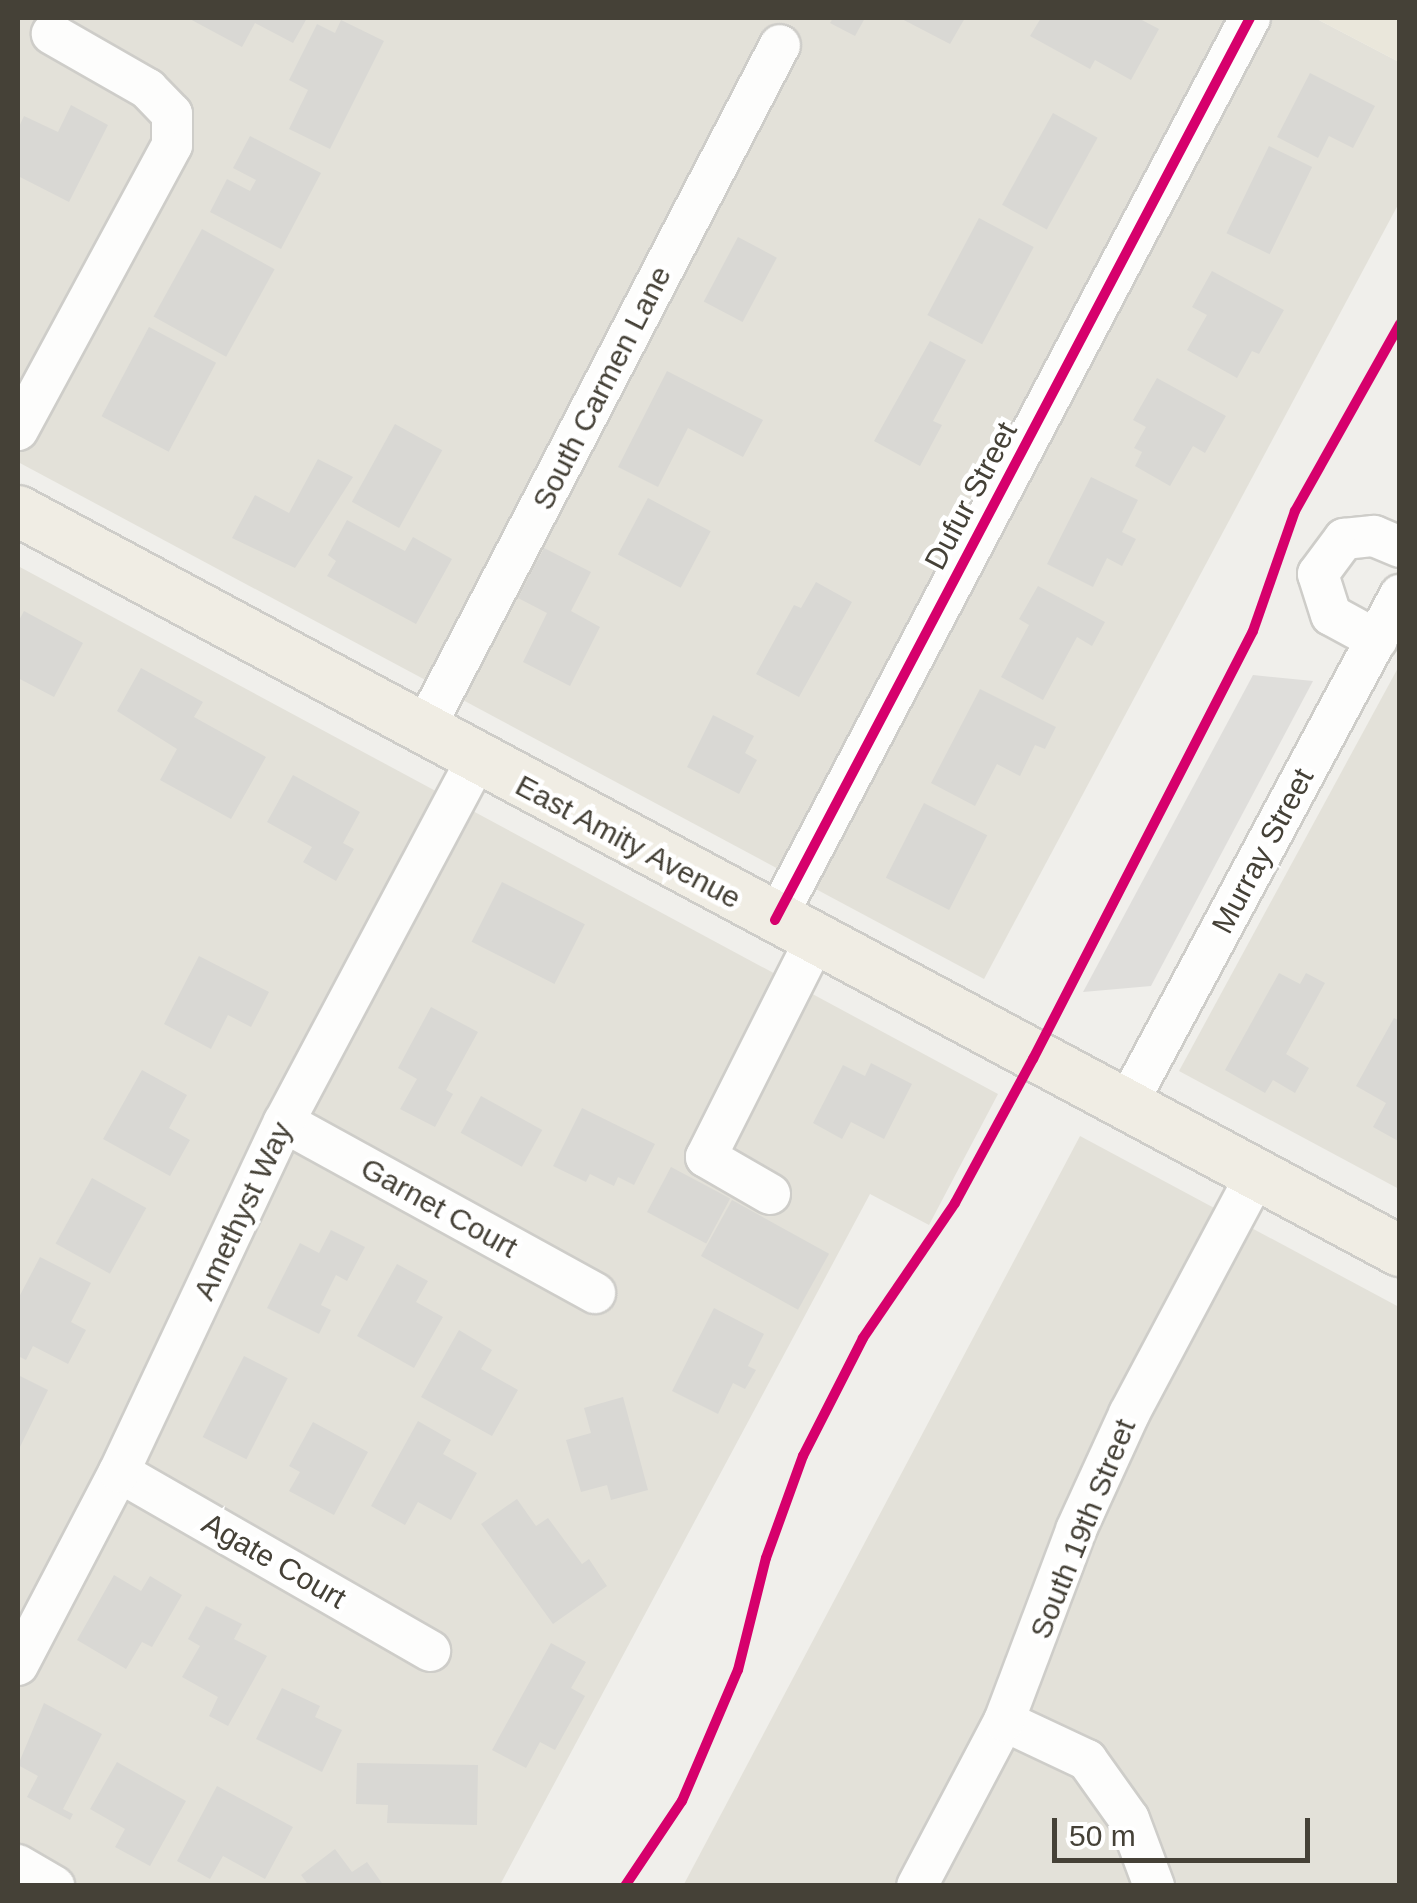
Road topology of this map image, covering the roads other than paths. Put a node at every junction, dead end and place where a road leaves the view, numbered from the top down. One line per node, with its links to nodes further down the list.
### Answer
1 (1250, 18): 11 (street, Dufur Street)
2 (52, 34): 4 (street)
3 (780, 45): 9 (street, South Carmen Lane)
4 (18, 430)
5 (18, 511): 9 (main road, East Amity Avenue)
6 (1400, 547): 8 (street)
7 (1400, 596): 8 (street, Murray Street)
8 (1376, 640): 12 (street, Murray Street)
9 (424, 731): 10 (main road, East Amity Avenue)
10 (476, 761): 11 (main road, East Amity Avenue); 13 (street, Amethyst Way)
11 (795, 932): 12 (main road, East Amity Avenue); 15 (street, Dufur Street)
12 (1126, 1106): 14 (main road, East Amity Avenue)
13 (284, 1122): 17 (street, Garnet Court); 18 (street, Amethyst Way)
14 (1256, 1176): 16 (main road, East Amity Avenue); 21 (street, South 19th Street)
15 (770, 1194)
16 (1400, 1251)
17 (595, 1293)
18 (119, 1472): 19 (street, Agate Court); 20 (street, Amethyst Way)
19 (430, 1650)
20 (18, 1666)
21 (1004, 1721): 24 (street, South 19th Street); 25 (street)
22 (18, 1865): 23 (street)
23 (54, 1886)
24 (916, 1886)
25 (1154, 1886)

